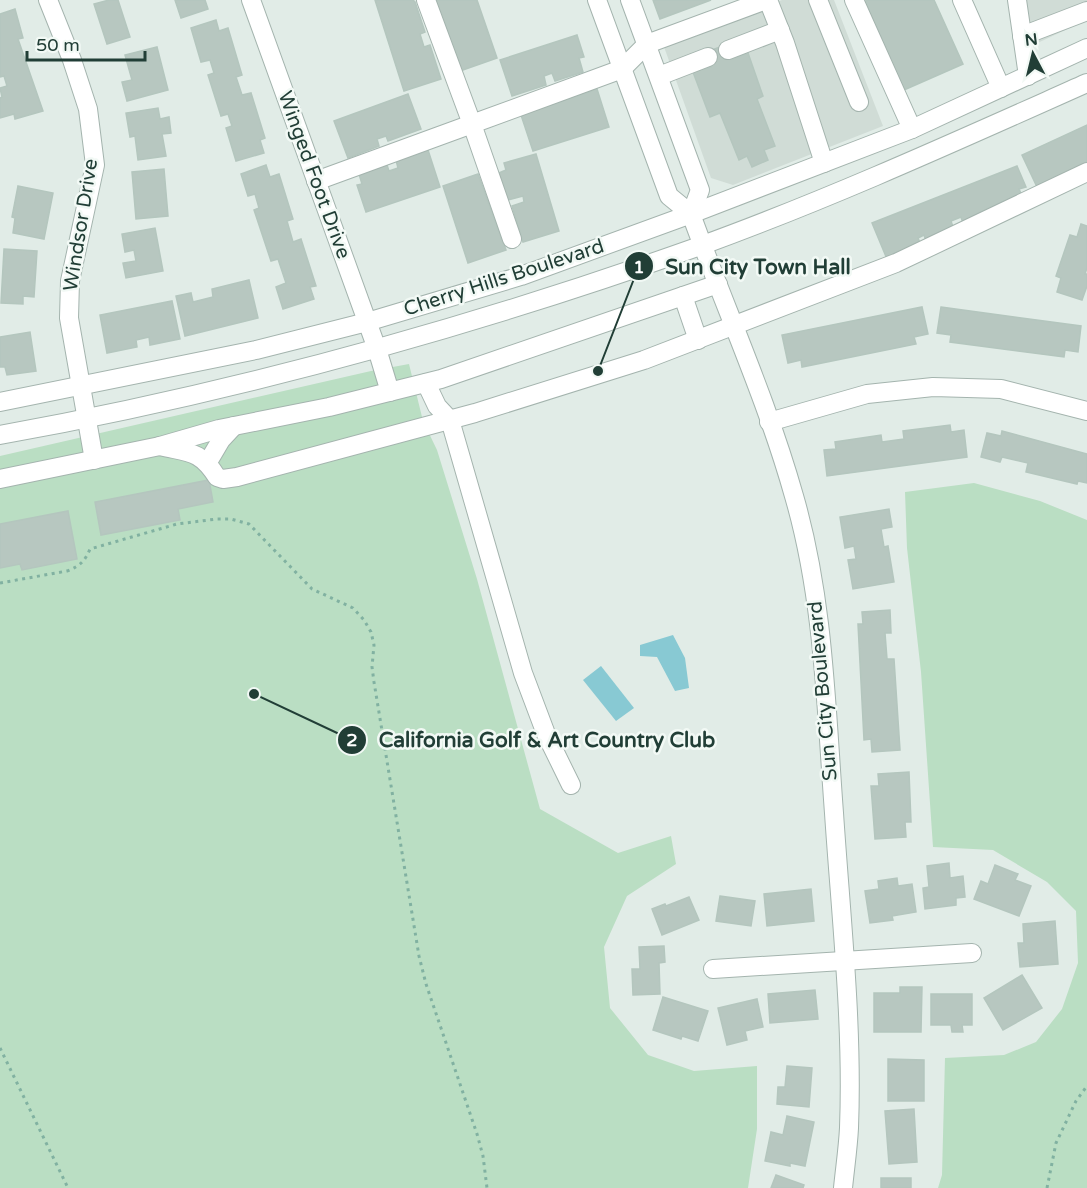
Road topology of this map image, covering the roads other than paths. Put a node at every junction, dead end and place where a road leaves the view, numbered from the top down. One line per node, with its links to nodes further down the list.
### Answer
1 (48, 0): 40 (street, Windsor Drive)
2 (251, 0): 29 (street, Winged Foot Drive)
3 (426, 0): 25 (street)
4 (597, 0): 19 (street, Sun City Boulevard)
5 (630, 0): 15 (street)
6 (767, 0): 11 (street); 13 (street)
7 (818, 0): 24 (street)
8 (854, 0): 26 (street)
9 (962, 0): 23 (street)
10 (1017, 0): 14 (street)
11 (733, 6): 15 (street)
12 (1087, 11): 14 (street)
13 (780, 30): 17 (street); 27 (street)
14 (1022, 36): 21 (street)
15 (647, 44): 19 (street); 20 (street)
16 (1087, 48): 21 (street, Cherry Hills Boulevard)
17 (728, 50)
18 (708, 57): 20 (street)
19 (622, 69): 25 (street); 30 (street, Sun City Boulevard)
20 (659, 76): 30 (street)
21 (1028, 76): 23 (street, Cherry Hills Boulevard)
22 (1087, 82): 32 (street, Cherry Hills Boulevard)
23 (1001, 88): 26 (street, Cherry Hills Boulevard)
24 (859, 102)
25 (472, 124): 29 (street); 31 (street)
26 (912, 129): 27 (street, Cherry Hills Boulevard)
27 (824, 163): 30 (street, Cherry Hills Boulevard)
28 (1087, 172): 36 (street)
29 (316, 181): 35 (street, Winged Foot Drive)
30 (691, 214): 32 (street, Sun City Boulevard); 35 (street, Cherry Hills Boulevard)
31 (512, 239)
32 (702, 245): 33 (street, Sun City Boulevard); 38 (street, Cherry Hills Boulevard)
33 (718, 285): 34 (street); 36 (street, Sun City Boulevard)
34 (682, 296): 37 (street); 39 (street)
35 (367, 322): 38 (street, Winged Foot Drive); 40 (street, Cherry Hills Boulevard)
36 (733, 326): 37 (street); 46 (street, Sun City Boulevard)
37 (698, 340): 45 (street)
38 (377, 349): 41 (street, Winged Foot Drive); 44 (street, Cherry Hills Boulevard)
39 (426, 383): 41 (street); 45 (street)
40 (82, 387): 42 (street, Cherry Hills Boulevard); 44 (street, Windsor Drive)
41 (390, 392): 47 (street)
42 (0, 402)
43 (1087, 411): 46 (street)
44 (87, 419): 48 (street, Cherry Hills Boulevard); 50 (street, Windsor Drive)
45 (450, 420): 51 (street); 53 (street)
46 (770, 422): 55 (street, Sun City Boulevard)
47 (234, 426): 49 (street); 51 (street)
48 (0, 435)
49 (160, 446): 50 (street); 51 (street)
50 (94, 460): 52 (street)
51 (208, 462)
52 (0, 478)
53 (571, 785)
54 (972, 953): 55 (street)
55 (844, 961): 56 (street); 57 (street, Sun City Boulevard)
56 (713, 969)
57 (843, 1188)

